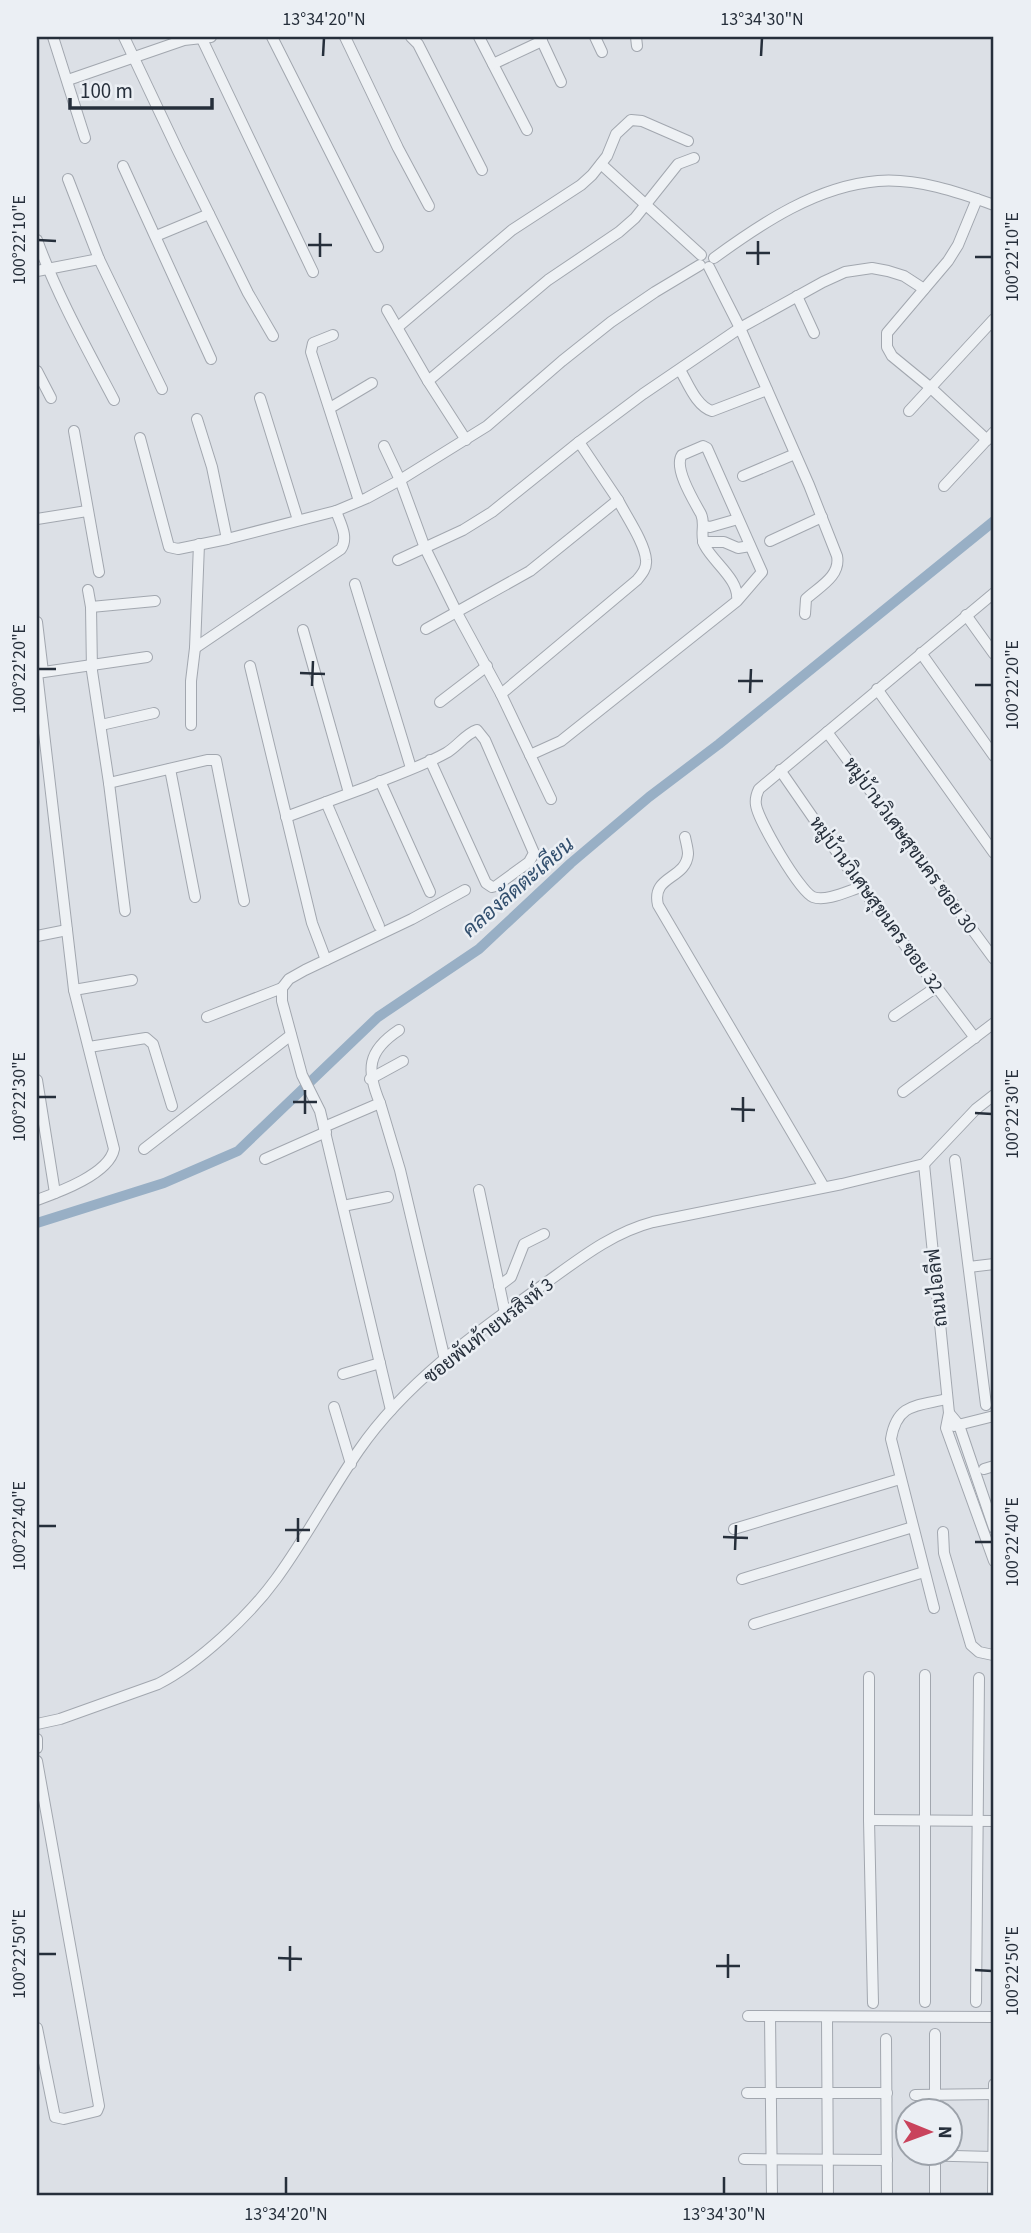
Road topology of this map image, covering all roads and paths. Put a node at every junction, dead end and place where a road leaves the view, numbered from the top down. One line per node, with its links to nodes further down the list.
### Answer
1 (53, 37): 14 (street)
2 (124, 37): 12 (street)
3 (201, 37): 4 (street); 12 (street); 35 (street)
4 (211, 37)
5 (272, 37): 31 (street)
6 (345, 37): 27 (street)
7 (411, 37): 22 (street)
8 (479, 37): 13 (street)
9 (596, 37): 11 (street)
10 (541, 39): 13 (street); 15 (street)
11 (602, 52)
12 (132, 56): 14 (street); 28 (street)
13 (493, 64): 16 (street)
14 (68, 80): 17 (street)
15 (561, 82)
16 (527, 130)
17 (85, 138)
18 (688, 141): 20 (street)
19 (694, 158): 25 (street)
20 (601, 164): 25 (street); 40 (street)
21 (123, 166): 29 (street)
22 (482, 170)
23 (68, 179): 32 (street)
24 (977, 199): 26 (street); 33 (street); 36 (street)
25 (646, 204): 33 (street); 48 (street)
26 (994, 205)
27 (429, 206)
28 (209, 214): 29 (street); 44 (street)
29 (156, 236): 45 (street)
30 (37, 240): 34 (street)
31 (378, 247)
32 (99, 259): 34 (street); 51 (street)
33 (706, 261): 41 (street); 62 (street)
34 (42, 270): 55 (street)
35 (313, 272)
36 (924, 289): 37 (street); 50 (street)
37 (797, 296): 41 (street); 42 (street)
38 (387, 310): 40 (street)
39 (994, 319): 50 (street)
40 (398, 327): 48 (street)
41 (740, 328): 46 (street); 52 (street)
42 (814, 333)
43 (332, 335): 56 (street)
44 (273, 336)
45 (211, 359)
46 (680, 370): 52 (street); 63 (street)
47 (37, 371): 53 (street)
48 (428, 381): 62 (street)
49 (372, 383): 56 (street)
50 (931, 388): 57 (street); 60 (street)
51 (162, 389)
52 (766, 390): 65 (street)
53 (51, 398)
54 (260, 398): 76 (street)
55 (114, 400)
56 (330, 408): 70 (street)
57 (909, 411)
58 (197, 419): 78 (street)
59 (74, 431): 72 (street)
60 (991, 436): 68 (street)
61 (140, 438): 81 (street)
62 (466, 440): 67 (street)
63 (579, 442): 69 (street); 83 (street)
64 (384, 446): 67 (street)
65 (795, 454): 66 (street); 73 (street)
66 (743, 476)
67 (400, 480): 70 (street); 83 (street)
68 (944, 486)
69 (618, 500): 92 (street); 107 (street)
70 (359, 501): 71 (street)
71 (336, 510): 76 (street); 98 (street)
72 (87, 511): 74 (street); 85 (street)
73 (822, 517): 79 (street); 93 (street)
74 (37, 519)
75 (737, 519): 77 (street); 77 (street); 82 (street)
76 (298, 520): 78 (street)
77 (704, 526): 80 (street)
78 (227, 538): 81 (street)
79 (770, 541)
80 (703, 542): 82 (street); 90 (street)
81 (199, 544): 98 (street)
82 (750, 545): 90 (street)
83 (425, 548): 84 (street); 92 (street)
84 (398, 560)
85 (99, 572)
86 (355, 584): 116 (street)
87 (88, 590): 91 (street)
88 (994, 593): 94 (street)
89 (155, 601): 91 (street)
90 (737, 601): 113 (street)
91 (90, 607): 102 (street)
92 (457, 613): 96 (street); 104 (street)
93 (805, 614)
94 (966, 615): 99 (street); 100 (street)
95 (37, 622): 105 (street)
96 (426, 629)
97 (303, 630): 121 (street)
98 (195, 648): 111 (street)
99 (921, 653): 106 (street); 114 (street)
100 (994, 654)
101 (147, 657): 102 (street)
102 (92, 665): 105 (street); 110 (street)
103 (250, 666): 124 (street)
104 (487, 666): 107 (street); 108 (street)
105 (39, 673): 134 (street)
106 (877, 690): 112 (street); 126 (street)
107 (501, 694): 113 (street)
108 (440, 702)
109 (154, 713): 110 (street)
110 (101, 725): 120 (street)
111 (191, 725)
112 (827, 732): 118 (street); 136 (street, หมู่บ้านวิเศษสุขนคร ซอย 30)
113 (530, 755): 122 (street)
114 (994, 756)
115 (430, 760): 115 (street); 116 (street)
116 (411, 768): 119 (street)
117 (170, 769): 120 (street); 130 (street); 131 (street)
118 (780, 770): 127 (street, หมู่บ้านวิเศษสุขนคร ซอย 32); 127 (street)
119 (380, 781): 121 (street); 129 (street)
120 (109, 783): 132 (street)
121 (349, 793): 123 (street)
122 (551, 799)
123 (326, 802): 124 (street); 133 (street)
124 (286, 817): 137 (street)
125 (685, 837): 161 (street)
126 (994, 853)
127 (861, 887): 139 (street, หมู่บ้านวิเศษสุขนคร ซอย 32)
128 (465, 890): 137 (street)
129 (430, 892)
130 (195, 897)
131 (244, 901)
132 (125, 911)
133 (379, 926)
134 (67, 930): 135 (street); 141 (street)
135 (37, 936)
136 (994, 959)
137 (326, 960): 140 (street)
138 (132, 980): 141 (street)
139 (938, 986): 142 (street); 147 (street, หมู่บ้านวิเศษสุขนคร ซอย 32)
140 (282, 988): 143 (street); 146 (street)
141 (74, 990): 148 (street)
142 (894, 1016)
143 (207, 1017)
144 (994, 1023): 147 (street)
145 (399, 1030): 150 (street)
146 (291, 1035): 156 (street); 157 (street)
147 (975, 1038): 152 (street)
148 (89, 1047): 155 (street); 163 (street)
149 (403, 1061): 150 (street)
150 (370, 1079): 154 (street)
151 (37, 1080): 163 (street)
152 (904, 1093)
153 (994, 1095): 160 (street)
154 (380, 1103): 156 (street); 172 (street)
155 (172, 1106)
156 (325, 1130): 158 (street); 166 (street)
157 (145, 1149)
158 (265, 1159)
159 (956, 1160): 169 (street)
160 (924, 1164): 161 (street, ซอยพันท้ายนรสิงห์ 3); 175 (street, ถนนไอลีฟ)
161 (824, 1187): 171 (street, ซอยพันท้ายนรสิงห์ 3)
162 (479, 1190): 170 (street)
163 (55, 1193): 165 (street)
164 (388, 1196): 166 (street)
165 (37, 1200)
166 (343, 1206): 173 (street)
167 (544, 1234): 170 (street)
168 (994, 1264): 169 (street)
169 (969, 1267): 176 (street)
170 (499, 1286): 171 (street)
171 (505, 1312): 172 (street, ซอยพันท้ายนรสิงห์ 3)
172 (445, 1360): 178 (street, ซอยพันท้ายนรสิงห์ 3)
173 (380, 1363): 174 (street); 178 (street)
174 (343, 1374)
175 (947, 1399): 179 (street, ถนนไอลีฟ); 184 (street)
176 (986, 1405)
177 (334, 1406): 183 (street)
178 (391, 1410): 183 (street, ซอยพันท้ายนรสิงห์ 3)
179 (949, 1413): 181 (street, ถนนไอลีฟ); 182 (street, ถนนไอลีฟ)
180 (994, 1416): 181 (street)
181 (958, 1425): 182 (street); 186 (street, ถนนไอลีฟ)
182 (946, 1428): 189 (street)
183 (351, 1464): 198 (street, ซอยพันท้ายนรสิงห์ 3)
184 (900, 1479): 185 (street); 187 (street)
185 (913, 1527): 190 (street); 191 (street)
186 (994, 1528)
187 (734, 1529)
188 (943, 1532): 194 (street)
189 (994, 1561)
190 (924, 1572): 192 (street); 193 (street)
191 (742, 1579)
192 (934, 1608)
193 (754, 1624)
194 (993, 1655)
195 (925, 1675): 203 (street)
196 (869, 1676): 202 (street)
197 (979, 1678): 204 (street)
198 (37, 1724)
199 (37, 1739): 200 (street)
200 (37, 1748)
201 (37, 1761): 213 (street)
202 (869, 1820): 203 (street); 208 (street)
203 (924, 1821): 204 (street); 206 (street)
204 (979, 1821): 205 (street); 207 (street)
205 (994, 1821)
206 (925, 2002)
207 (976, 2002)
208 (873, 2003)
209 (748, 2016): 210 (street)
210 (770, 2016): 211 (street); 218 (street)
211 (827, 2017): 212 (street); 219 (street)
212 (994, 2017)
213 (37, 2028)
214 (935, 2034): 223 (street)
215 (887, 2039): 220 (street)
216 (994, 2084): 221 (street)
217 (747, 2093): 218 (street)
218 (771, 2093): 219 (street); 227 (street)
219 (828, 2093): 220 (street); 228 (street)
220 (887, 2093): 229 (street)
221 (994, 2094): 223 (street); 225 (street)
222 (915, 2095): 223 (street)
223 (935, 2095)
224 (964, 2156): 225 (street)
225 (993, 2157): 235 (street)
226 (744, 2159): 227 (street)
227 (771, 2160): 228 (street); 231 (street)
228 (828, 2160): 229 (street); 232 (street)
229 (887, 2160): 233 (street)
230 (935, 2166): 234 (street)
231 (772, 2196)
232 (828, 2196)
233 (887, 2196)
234 (935, 2196)
235 (993, 2196)

